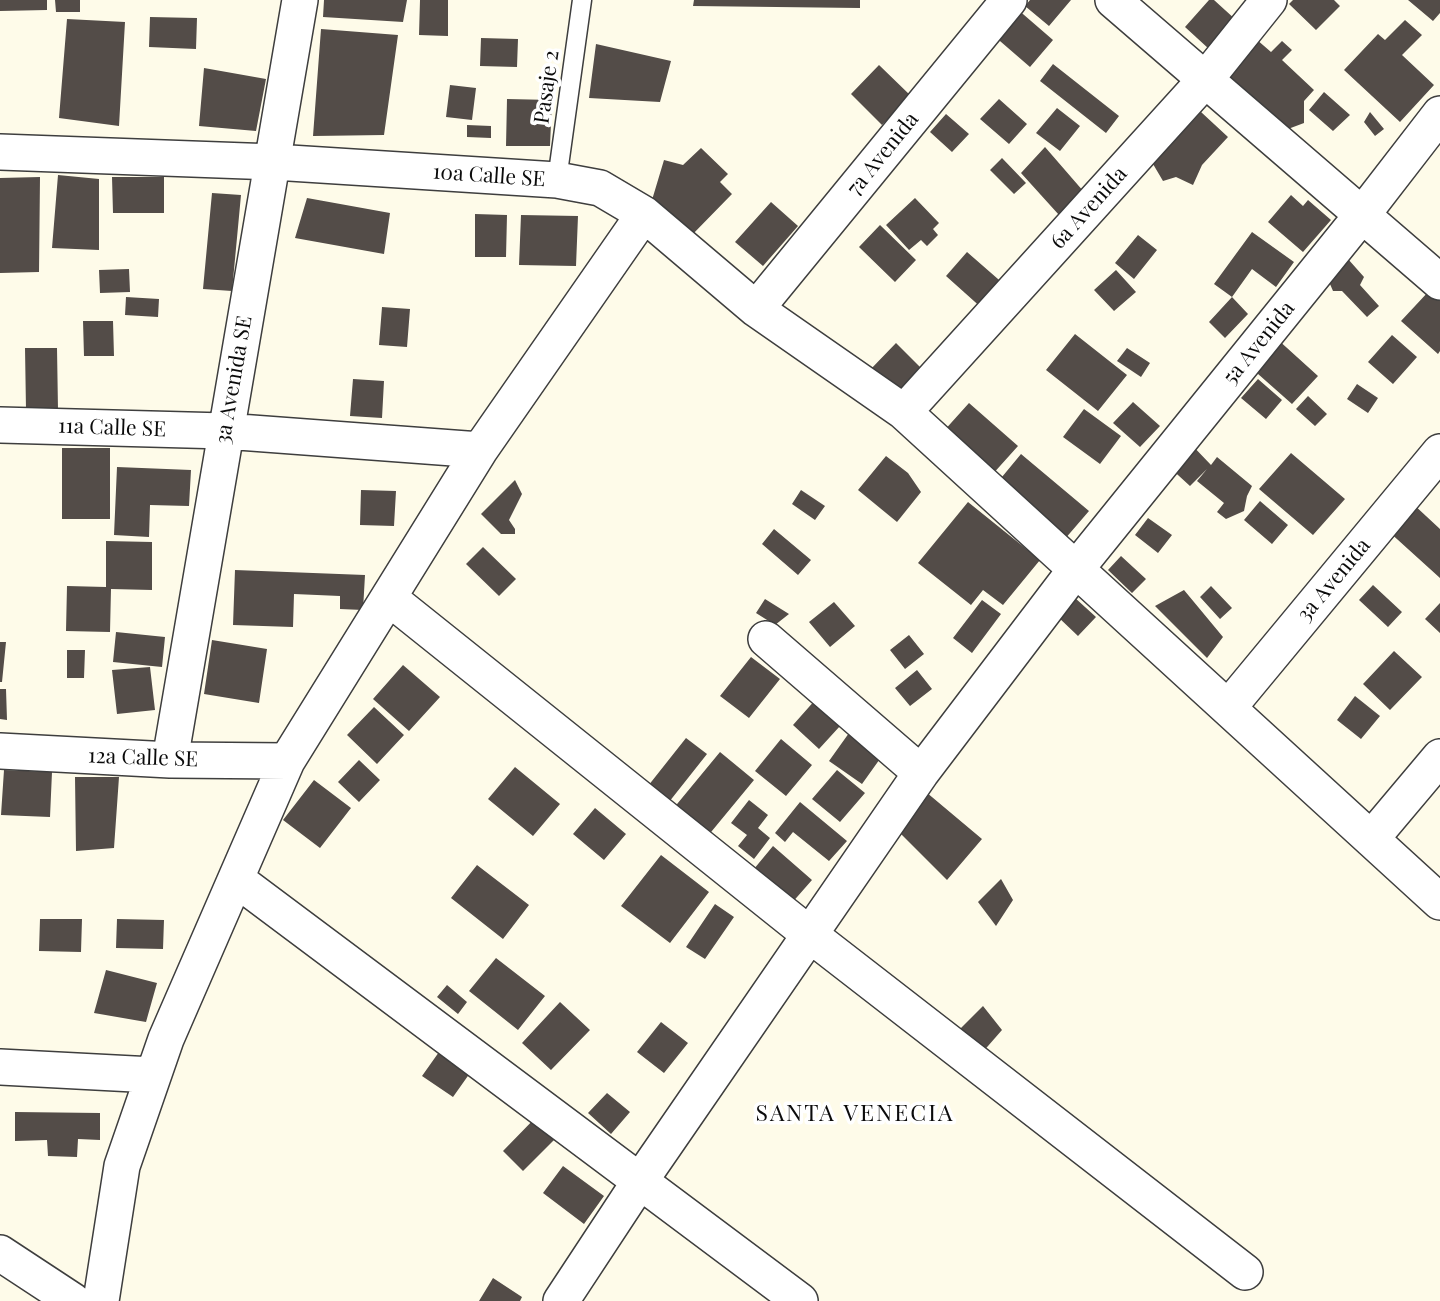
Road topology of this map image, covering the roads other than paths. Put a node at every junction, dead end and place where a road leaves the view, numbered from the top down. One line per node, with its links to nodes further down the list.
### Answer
1 (300, 0): 9 (street, 3a Avenida SE)
2 (582, 0): 10 (lane, Pasaje 2)
3 (1009, 0): 14 (street, 7a Avenida)
4 (1112, 0): 6 (street)
5 (1269, 0): 6 (street, 6a Avenida)
6 (1205, 80): 12 (street); 15 (street, 6a Avenida)
7 (1440, 114): 12 (street, 5a Avenida)
8 (0, 152): 9 (street, 10a Calle SE)
9 (274, 162): 10 (street, 10a Calle SE); 17 (street, 3a Avenida SE)
10 (557, 180): 11 (street, 10a Calle SE)
11 (644, 214): 14 (street, 10a Calle SE); 18 (street)
12 (1362, 215): 13 (street); 20 (street, 5a Avenida)
13 (1440, 282)
14 (756, 309): 15 (street, 10a Calle SE)
15 (904, 412): 20 (street, 10a Calle SE)
16 (0, 425): 17 (street, 11a Calle SE)
17 (225, 431): 18 (street, 11a Calle SE); 26 (street, 3a Avenida SE)
18 (480, 450): 21 (street)
19 (1440, 452): 23 (street, 3a Avenida)
20 (1076, 569): 23 (street, 10a Calle SE); 28 (street, 5a Avenida)
21 (389, 597): 27 (street); 32 (street)
22 (766, 639): 28 (street)
23 (1228, 708): 29 (street, 10a Calle SE)
24 (0, 751): 26 (street, 12a Calle SE)
25 (1440, 757): 29 (street)
26 (170, 760): 27 (street, 12a Calle SE)
27 (287, 761): 30 (street)
28 (921, 774): 32 (street, 5a Avenida)
29 (1371, 839): 31 (street, 10a Calle SE)
30 (236, 879): 34 (street); 35 (street)
31 (1440, 902)
32 (809, 934): 35 (street, 5a Avenida); 37 (street)
33 (0, 1067): 34 (street)
34 (153, 1075): 39 (street)
35 (640, 1181): 40 (street, 5a Avenida); 41 (street)
36 (0, 1253): 38 (street)
37 (1245, 1272)
38 (73, 1301)
39 (101, 1301)
40 (561, 1301)
41 (800, 1301)

